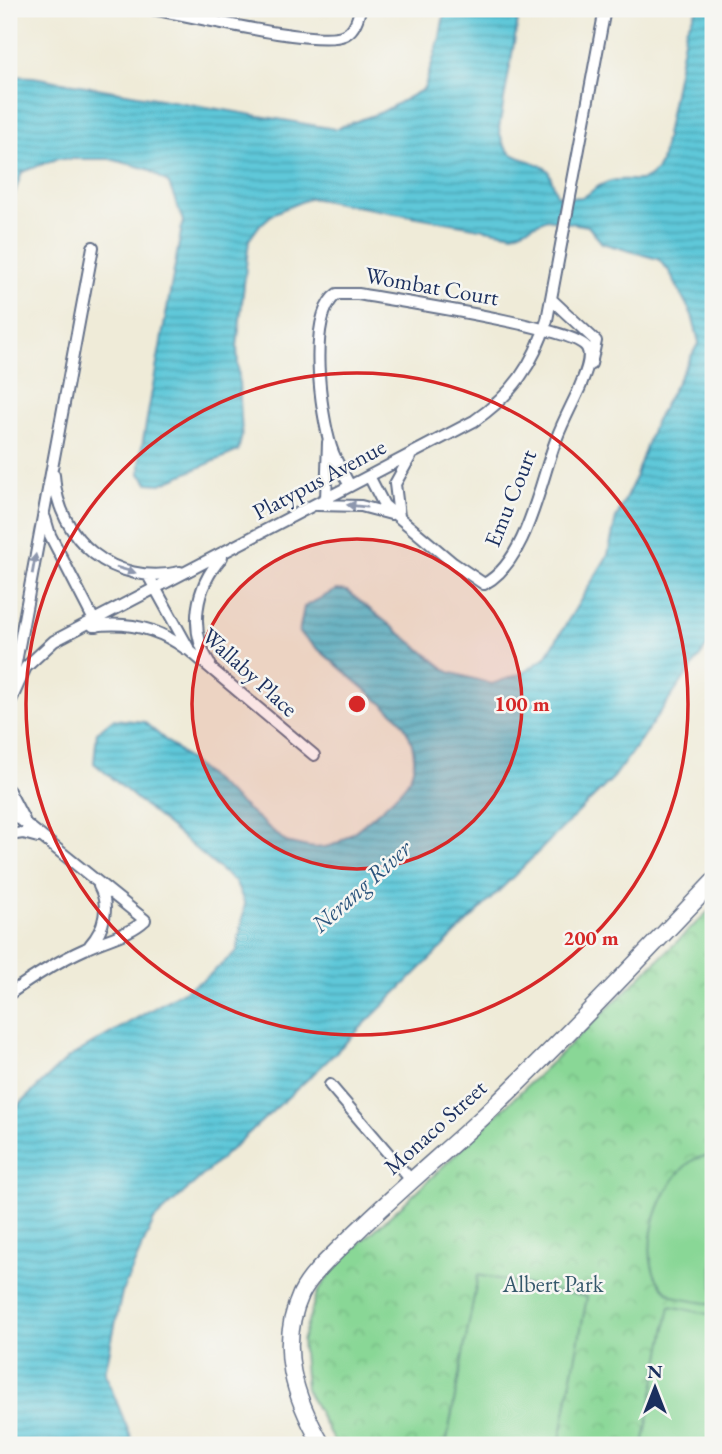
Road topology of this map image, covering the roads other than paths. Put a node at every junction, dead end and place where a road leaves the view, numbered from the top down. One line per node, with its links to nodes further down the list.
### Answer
1 (152, 9): 2 (street)
2 (360, 9)
3 (605, 9): 5 (street, Platypus Avenue)
4 (93, 247): 10 (street)
5 (552, 300): 6 (street, Platypus Avenue); 7 (street, Emu Court)
6 (544, 330): 7 (street, Emu Court); 8 (street, Wombat Court); 9 (street, Platypus Avenue)
7 (579, 389): 16 (street, Emu Court)
8 (329, 439): 12 (street, Wombat Court); 13 (street, Wombat Court)
9 (421, 449): 11 (street, Platypus Avenue); 16 (street)
10 (53, 461): 15 (street); 19 (street, one-way to 19)
11 (369, 476): 12 (street, Platypus Avenue); 16 (street, Emu Court)
12 (351, 486): 13 (street, Platypus Avenue)
13 (326, 499): 14 (street, Platypus Avenue)
14 (313, 505): 16 (street, one-way to 14); 17 (street, Platypus Avenue)
15 (44, 506): 21 (street); 24 (street, one-way to 15)
16 (400, 519)
17 (232, 548): 18 (street, Platypus Avenue); 23 (street)
18 (197, 566): 19 (street); 20 (street, Platypus Avenue)
19 (148, 575): 20 (street, Wallaby Place)
20 (155, 588): 21 (street, Platypus Avenue); 22 (street, Wallaby Place)
21 (96, 623): 22 (street); 24 (street)
22 (191, 653): 23 (street, Wallaby Place)
23 (217, 675): 25 (street, Wallaby Place)
24 (9, 704)
25 (314, 755)
26 (9, 791): 28 (street)
27 (9, 814): 28 (street)
28 (31, 828): 30 (street)
29 (9, 835): 30 (street)
30 (47, 842): 31 (street)
31 (95, 882): 33 (street); 33 (street)
32 (713, 882): 36 (street, Monaco Street)
33 (88, 947): 34 (street)
34 (9, 995)
35 (330, 1085): 36 (street)
36 (411, 1180): 37 (street, Monaco Street)
37 (322, 1445)

